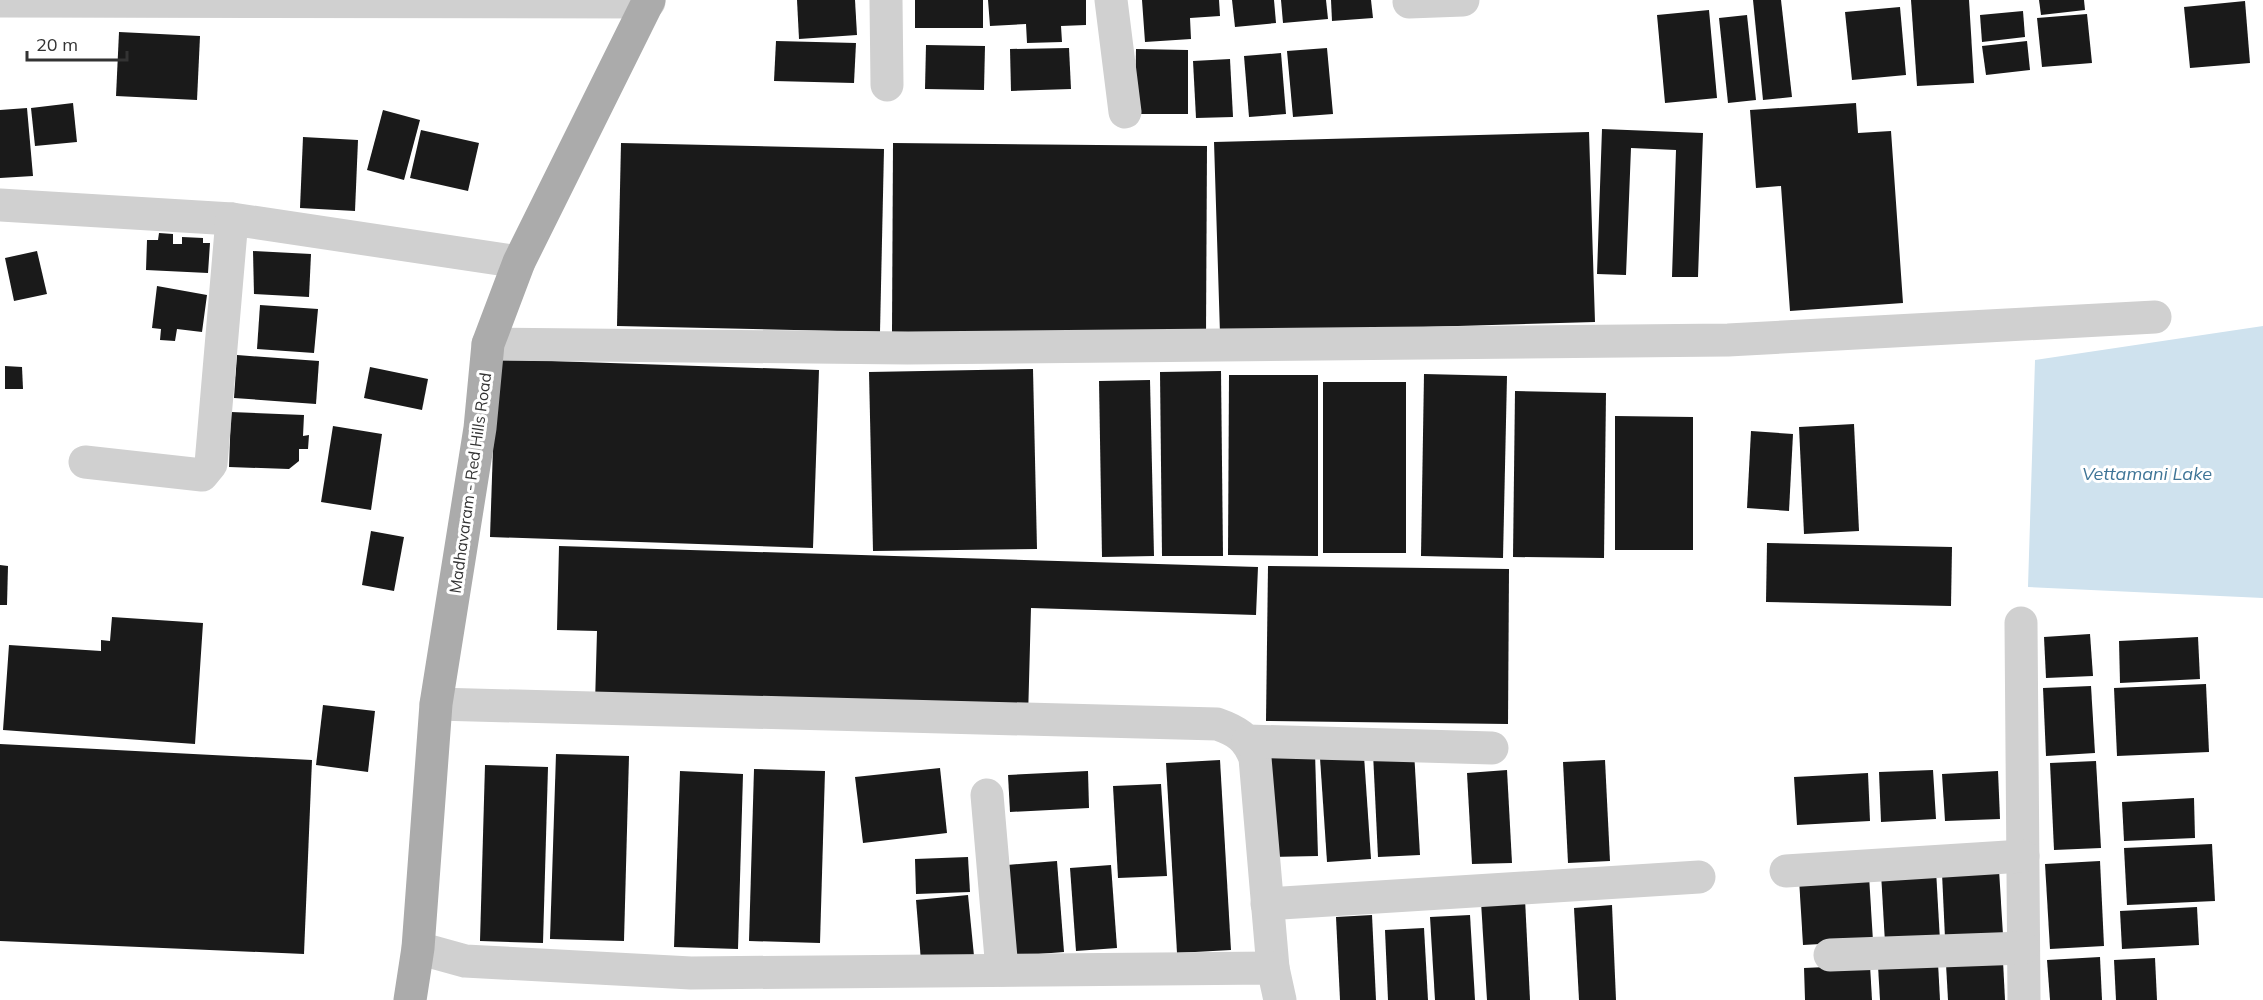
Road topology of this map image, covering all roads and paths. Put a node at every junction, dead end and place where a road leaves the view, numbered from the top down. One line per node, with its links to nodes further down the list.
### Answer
1 (886, 0): 7 (street)
2 (1111, 0): 8 (street)
3 (1463, 0): 6 (street)
4 (0, 1): 5 (street)
5 (649, 1): 11 (main road, Madhavaram - Red Hills Road)
6 (1409, 2)
7 (887, 85)
8 (1125, 112)
9 (0, 205): 10 (street)
10 (232, 219): 11 (street); 14 (street)
11 (519, 262): 13 (main road, Madhavaram - Red Hills Road)
12 (2155, 317): 13 (street)
13 (488, 344): 16 (main road, Madhavaram - Red Hills Road)
14 (85, 462)
15 (2021, 623): 20 (street)
16 (436, 704): 17 (street); 24 (main road, Madhavaram - Red Hills Road)
17 (1248, 741): 18 (street); 23 (street)
18 (1492, 748)
19 (987, 795): 28 (street)
20 (2022, 856): 21 (street); 25 (street)
21 (1786, 871)
22 (1699, 877): 23 (street)
23 (1267, 904): 27 (street)
24 (418, 948): 28 (street); 29 (main road, Madhavaram - Red Hills Road)
25 (2023, 948): 26 (street); 31 (street)
26 (1830, 955)
27 (1273, 968): 28 (street); 30 (street)
28 (1002, 970)
29 (410, 1000)
30 (1280, 1000)
31 (2024, 1000)

